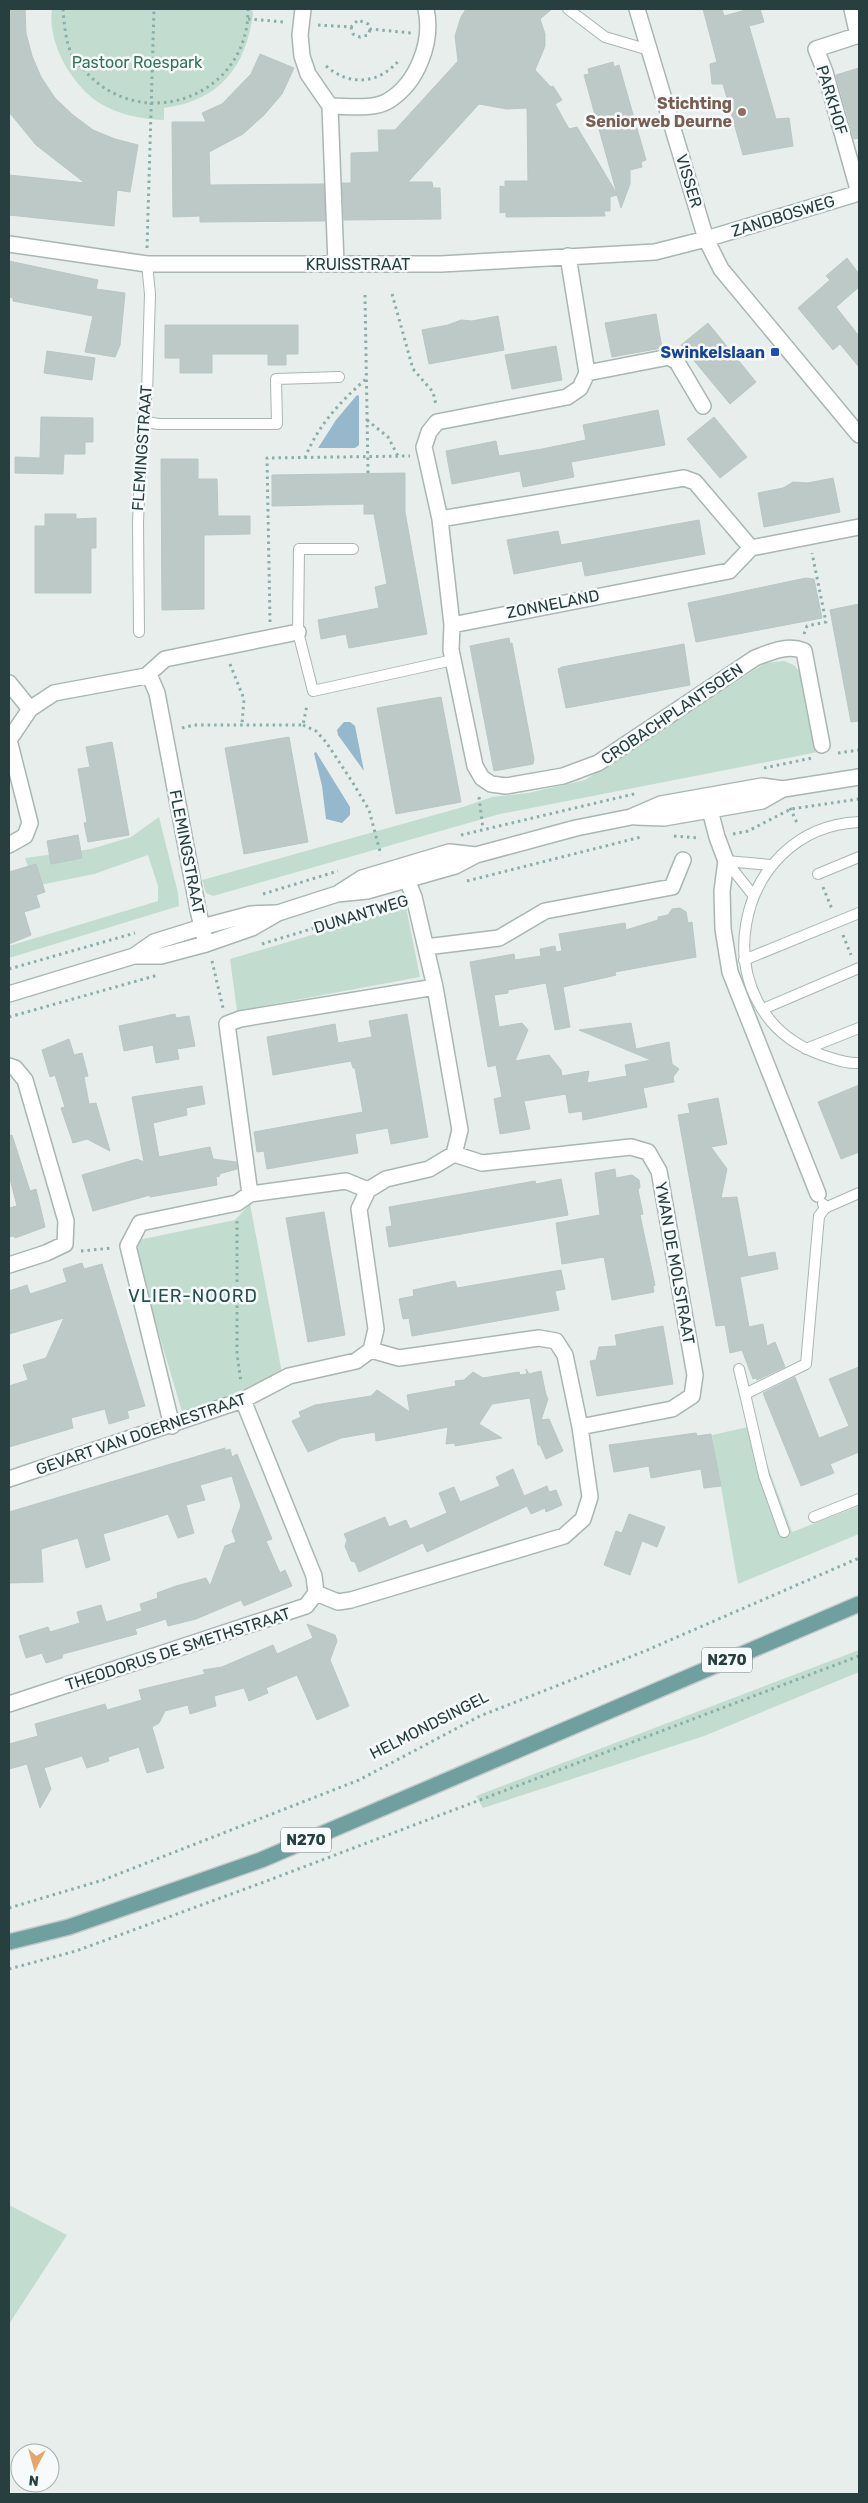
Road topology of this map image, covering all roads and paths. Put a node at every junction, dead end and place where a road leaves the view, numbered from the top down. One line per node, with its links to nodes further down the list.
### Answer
1 (63, 9): 21 (path)
2 (147, 9): 8 (path)
3 (248, 9): 10 (path)
4 (426, 9): 15 (street)
5 (568, 9): 18 (lane)
6 (637, 9): 18 (street, VISSER)
7 (852, 9): 16 (street, PARKHOF)
8 (154, 10): 21 (path)
9 (302, 16): 10 (path); 12 (path); 22 (street)
10 (248, 19): 21 (path)
11 (411, 26): 14 (path)
12 (351, 27): 13 (path); 13 (path)
13 (370, 29): 14 (path)
14 (411, 33): 15 (path); 17 (path)
15 (429, 34): 22 (street)
16 (858, 36): 23 (street, PARKHOF)
17 (410, 42)
18 (649, 50): 24 (street, VISSER)
19 (406, 52): 20 (path)
20 (322, 62)
21 (151, 102): 27 (path)
22 (330, 106): 28 (street)
23 (859, 193): 24 (street, ZANDBOSWEG)
24 (706, 239): 26 (street, KRUISSTRAAT); 38 (street)
25 (9, 244): 27 (street, KRUISSTRAAT)
26 (568, 256): 28 (street, KRUISSTRAAT); 31 (street)
27 (147, 264): 28 (street, KRUISSTRAAT); 36 (lane, FLEMINGSTRAAT)
28 (336, 264)
29 (392, 294): 37 (path)
30 (365, 295): 33 (path)
31 (587, 373): 34 (street); 37 (street)
32 (338, 377): 36 (lane)
33 (366, 378): 35 (path); 42 (path)
34 (702, 406)
35 (367, 420): 39 (path); 41 (path)
36 (142, 421): 50 (lane, FLEMINGSTRAAT)
37 (439, 421): 40 (street)
38 (859, 435)
39 (398, 456): 40 (path); 41 (path)
40 (426, 456): 44 (street)
41 (367, 457): 42 (path); 43 (path)
42 (305, 458): 52 (path)
43 (368, 474)
44 (440, 519): 47 (street); 49 (street)
45 (859, 527): 46 (street)
46 (809, 536): 47 (street); 54 (path)
47 (751, 548): 49 (street, ZONNELAND)
48 (353, 549): 51 (lane)
49 (452, 625): 55 (street, CROBACHPLANTSOEN)
50 (139, 632)
51 (298, 632): 52 (street); 58 (lane)
52 (271, 637): 53 (street)
53 (225, 646): 56 (street); 60 (path)
54 (798, 648): 55 (street, CROBACHPLANTSOEN); 63 (street)
55 (453, 660): 58 (lane)
56 (146, 676): 59 (street); 62 (street, FLEMINGSTRAAT)
57 (9, 683): 59 (street)
58 (313, 690): 61 (path)
59 (30, 709): 71 (street)
60 (242, 724): 61 (path); 62 (path)
61 (303, 724): 73 (path)
62 (164, 731): 87 (street, FLEMINGSTRAAT)
63 (822, 745)
64 (859, 777): 66 (street, DUNANTWEG)
65 (859, 799): 70 (path)
66 (707, 803): 70 (street); 72 (street, DUNANTWEG)
67 (859, 822): 77 (lane)
68 (664, 835): 70 (path)
69 (650, 836): 81 (path)
70 (716, 837): 76 (street)
71 (9, 845)
72 (476, 855): 78 (street, DUNANTWEG); 80 (street, DUNANTWEG)
73 (382, 857)
74 (859, 857): 79 (lane)
75 (683, 860): 90 (street)
76 (726, 861): 77 (lane); 83 (lane); 111 (street)
77 (771, 865): 83 (lane)
78 (402, 866): 80 (street); 82 (street, DUNANTWEG)
79 (818, 874)
80 (408, 880): 82 (street, DUNANTWEG); 90 (street)
81 (462, 883)
82 (337, 894): 85 (street, DUNANTWEG)
83 (753, 895): 94 (lane)
84 (377, 908): 89 (path, DUNANTWEG)
85 (278, 913): 87 (street, DUNANTWEG); 88 (street, DUNANTWEG)
86 (859, 913): 94 (lane)
87 (202, 927): 88 (street, FLEMINGSTRAAT); 91 (street, DUNANTWEG)
88 (206, 944): 91 (street, DUNANTWEG)
89 (258, 946)
90 (426, 947): 98 (street)
91 (134, 956): 99 (street, DUNANTWEG)
92 (221, 957): 93 (path)
93 (212, 960): 95 (path); 102 (path)
94 (744, 960): 100 (lane)
95 (203, 963)
96 (859, 968): 100 (lane)
97 (166, 973): 101 (path)
98 (436, 987): 102 (street); 107 (street)
99 (9, 994)
100 (763, 1009): 104 (lane)
101 (9, 1017)
102 (227, 1024): 110 (street)
103 (859, 1028): 104 (lane)
104 (806, 1049): 105 (lane)
105 (859, 1063)
106 (9, 1066): 114 (street)
107 (454, 1154): 108 (street); 122 (street, YWAN DE MOLSTRAAT)
108 (368, 1190): 110 (street); 117 (street)
109 (859, 1193): 113 (lane)
110 (250, 1194): 112 (street)
111 (818, 1194): 113 (lane)
112 (237, 1203): 115 (street); 120 (path)
113 (825, 1208): 119 (lane)
114 (65, 1244): 115 (path); 116 (street)
115 (128, 1246): 121 (street)
116 (9, 1265)
117 (371, 1350): 120 (street, GEVART VAN DOERNESTRAAT); 122 (street)
118 (739, 1369): 119 (lane)
119 (745, 1394): 126 (lane)
120 (243, 1400): 121 (street, GEVART VAN DOERNESTRAAT); 128 (street)
121 (172, 1426): 123 (street, GEVART VAN DOERNESTRAAT)
122 (580, 1427): 128 (street)
123 (9, 1479)
124 (859, 1499): 125 (lane)
125 (814, 1518)
126 (784, 1532)
127 (859, 1558): 132 (path, HELMONDSINGEL)
128 (316, 1593): 131 (street, THEODORUS DE SMETHSTRAAT)
129 (859, 1604): 133 (main road, N270)
130 (859, 1656): 134 (path)
131 (9, 1704)
132 (9, 1908)
133 (9, 1942)
134 (9, 1969)

